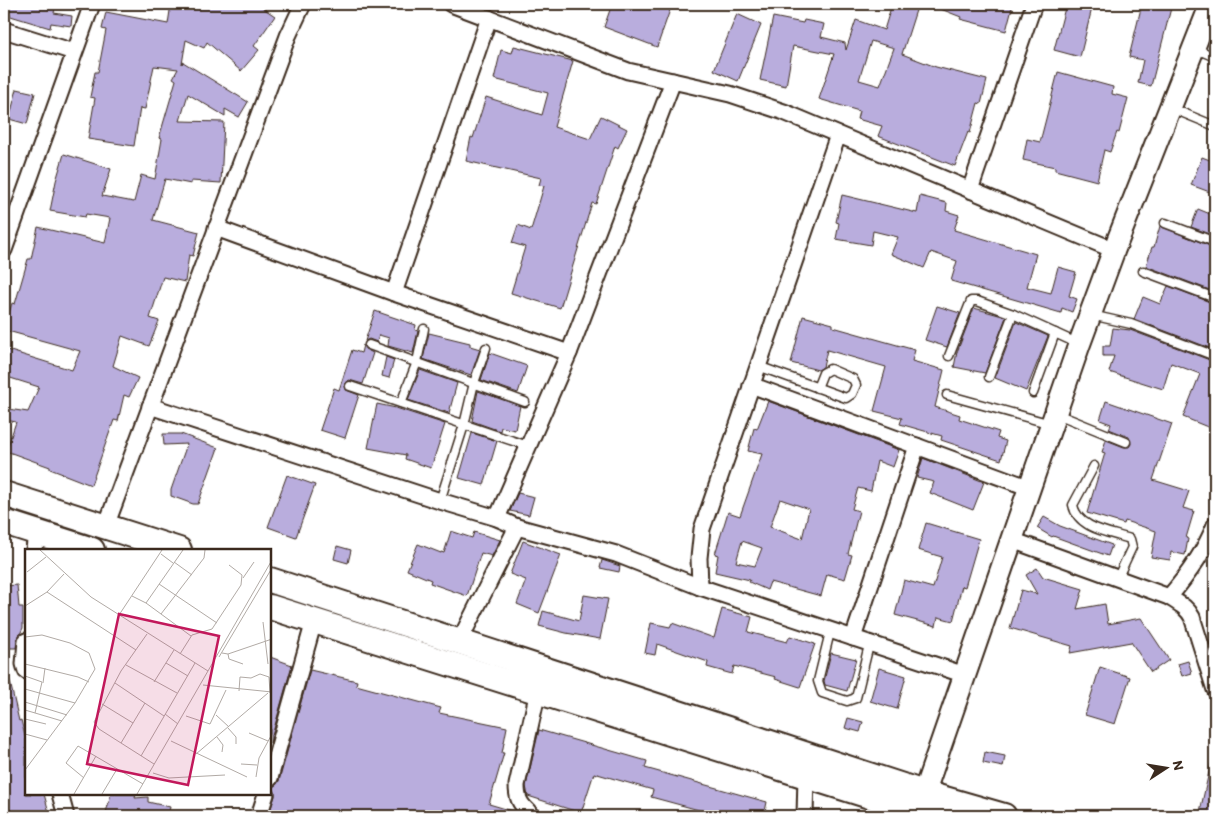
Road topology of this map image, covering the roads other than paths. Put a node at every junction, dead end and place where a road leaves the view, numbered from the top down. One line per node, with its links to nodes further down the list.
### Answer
1 (92, 4): 9 (street)
2 (303, 4): 17 (street)
3 (451, 4): 6 (street)
4 (1034, 4): 15 (street)
5 (1211, 4): 8 (street)
6 (489, 18): 11 (street); 22 (street)
7 (4, 30): 9 (street)
8 (1194, 48): 10 (lane); 12 (street)
9 (74, 52): 19 (street)
10 (1215, 57)
11 (673, 81): 14 (street); 31 (street)
12 (1171, 108): 13 (lane); 20 (street)
13 (1215, 126)
14 (838, 134): 15 (street); 35 (street)
15 (970, 190): 20 (street)
16 (1165, 222): 18 (lane)
17 (216, 228): 22 (street); 45 (street)
18 (1215, 242)
19 (4, 245)
20 (1114, 250): 25 (street)
21 (1143, 271): 23 (lane)
22 (394, 293): 31 (street)
23 (1215, 298)
24 (1013, 314): 27 (lane); 32 (lane); 36 (lane)
25 (1091, 315): 28 (street); 33 (lane)
26 (424, 329): 34 (lane)
27 (1055, 333): 28 (lane); 41 (lane)
28 (1079, 344): 46 (street)
29 (369, 345): 34 (lane)
30 (486, 348): 37 (lane)
31 (568, 353): 49 (street)
32 (949, 356)
33 (1215, 356)
34 (417, 362): 37 (lane); 44 (lane)
35 (758, 366): 38 (street); 40 (lane)
36 (989, 378)
37 (474, 383): 43 (lane); 47 (lane)
38 (751, 385): 50 (street); 66 (street)
39 (350, 386): 44 (lane)
40 (818, 388): 40 (lane)
41 (1033, 393)
42 (947, 395): 46 (lane)
43 (525, 402)
44 (401, 403): 47 (lane)
45 (150, 406): 54 (street); 58 (street)
46 (1055, 419): 48 (lane); 52 (street)
47 (464, 425): 49 (lane); 54 (lane)
48 (1126, 442)
49 (528, 446): 55 (street)
50 (917, 446): 52 (street); 71 (street)
51 (1094, 466): 64 (lane)
52 (1030, 488): 60 (street)
53 (4, 494): 58 (main road)
54 (440, 502): 55 (street)
55 (497, 518): 59 (street)
56 (4, 522): 61 (main road)
57 (1215, 525): 67 (street)
58 (106, 526): 63 (main road)
59 (517, 527): 66 (street); 72 (street)
60 (1012, 540): 64 (street); 76 (street)
61 (35, 541): 62 (main road)
62 (86, 549)
63 (175, 549)
64 (1117, 578): 67 (street)
65 (271, 580): 72 (main road)
66 (700, 587): 70 (street)
67 (1169, 597): 77 (street)
68 (271, 607): 69 (main road)
69 (314, 621): 78 (main road); 79 (street)
70 (830, 632): 71 (street); 73 (lane)
71 (853, 638): 73 (street)
72 (460, 642): 81 (main road)
73 (869, 645): 76 (street)
74 (25, 652): 75 (street)
75 (25, 668)
76 (965, 675): 81 (street)
77 (1215, 690)
78 (538, 691): 80 (main road); 84 (street)
79 (271, 774)
80 (806, 776): 87 (street); 88 (main road)
81 (924, 793): 89 (main road)
82 (60, 795): 85 (street)
83 (266, 795): 86 (street)
84 (532, 814)
85 (66, 816)
86 (259, 816)
87 (805, 816)
88 (933, 816)
89 (1004, 816)

